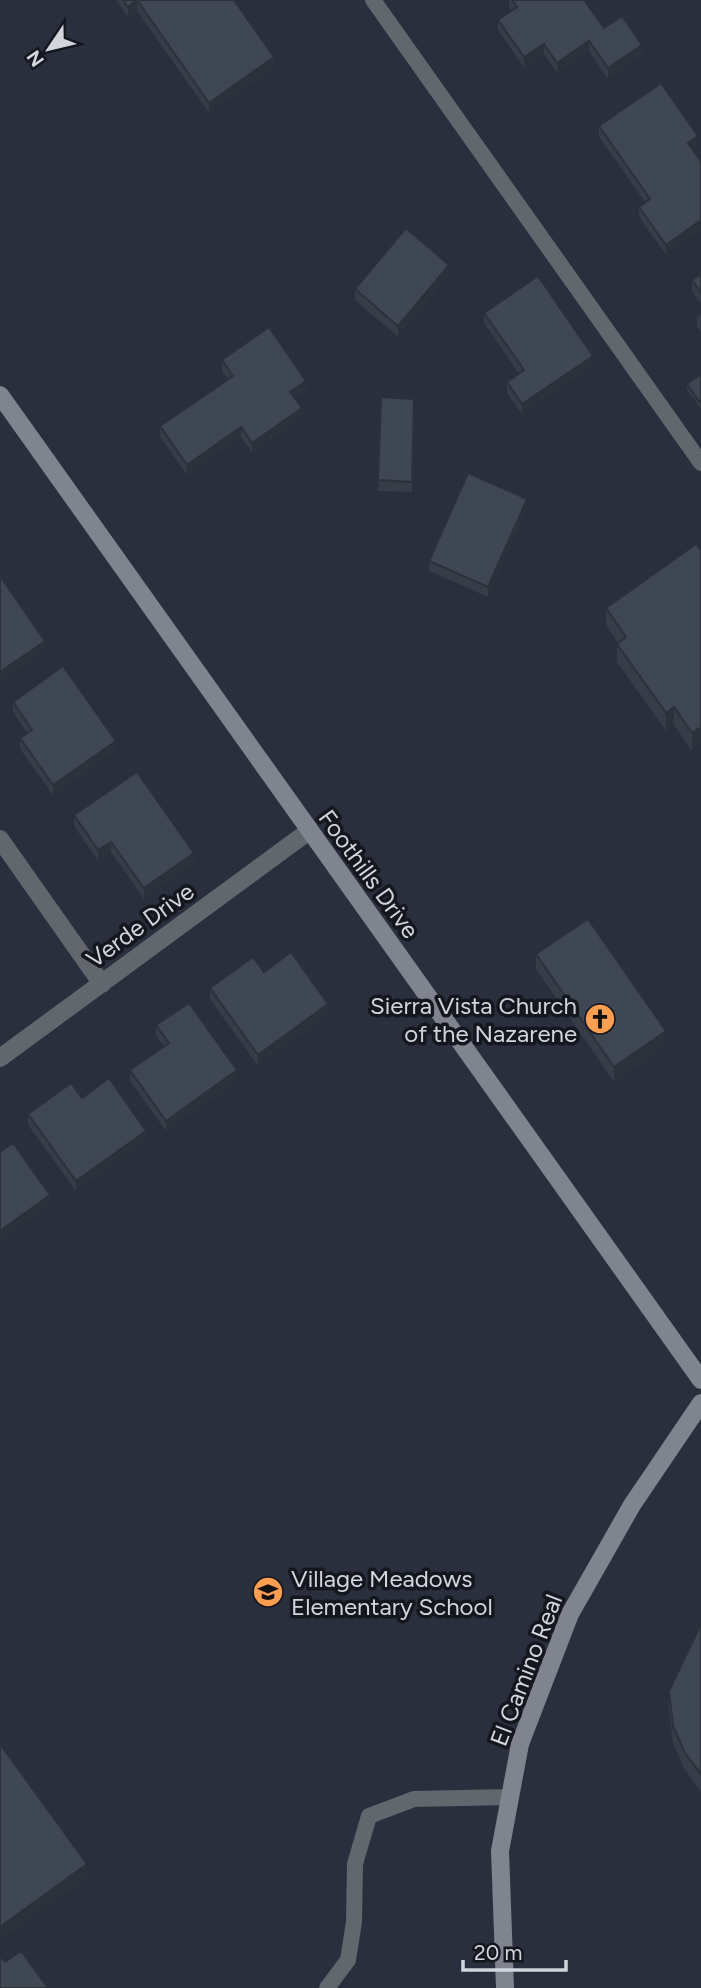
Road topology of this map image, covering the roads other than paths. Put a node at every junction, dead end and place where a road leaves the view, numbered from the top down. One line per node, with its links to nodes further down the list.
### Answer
1 (373, 0): 3 (lane)
2 (0, 396): 4 (street, Foothills Drive)
3 (701, 463)
4 (309, 831): 6 (street, Verde Drive); 8 (street, Foothills Drive)
5 (0, 839): 6 (street)
6 (102, 984): 7 (street, Verde Drive)
7 (0, 1058)
8 (701, 1380)
9 (701, 1403): 10 (street, El Camino Real)
10 (510, 1797): 11 (lane); 12 (street, El Camino Real)
11 (327, 1988)
12 (505, 1988)

